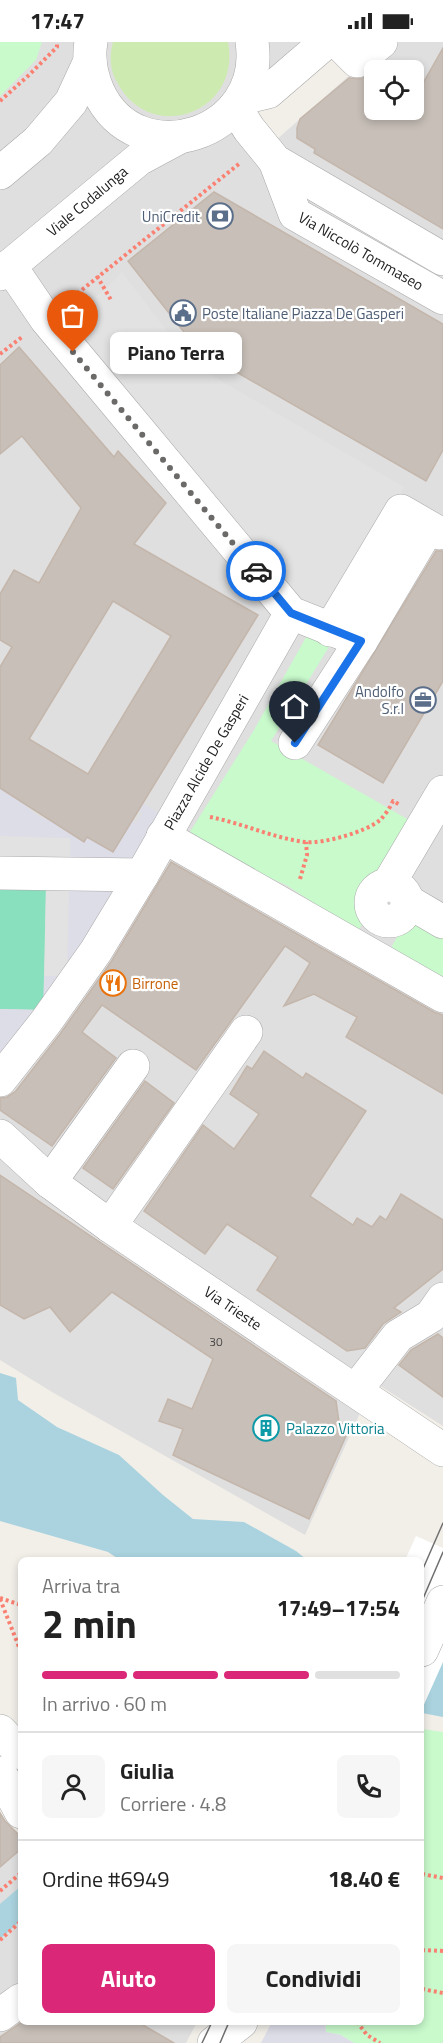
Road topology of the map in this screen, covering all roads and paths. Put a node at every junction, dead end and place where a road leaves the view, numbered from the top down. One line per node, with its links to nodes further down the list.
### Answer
1 (57, 42): 7 (path)
2 (252, 42): 8 (street)
3 (326, 42): 8 (street)
4 (338, 42): 5 (street)
5 (381, 42)
6 (90, 52): 9 (street); 12 (street)
7 (0, 101)
8 (239, 103): 9 (street); 10 (street, Via Niccolò Tommaseo)
9 (180, 137): 14 (street, Viale Codalunga)
10 (276, 161): 13 (street, Via Niccolò Tommaseo); 16 (street, Via Niccolò Tommaseo)
11 (242, 162): 15 (path)
12 (0, 173)
13 (443, 259)
14 (5, 270): 18 (street)
15 (97, 276): 17 (path); 18 (path)
16 (443, 298)
17 (111, 300)
18 (46, 319): 19 (path); 21 (street)
19 (0, 354)
20 (438, 531): 22 (street); 23 (street)
21 (291, 613): 22 (street); 26 (street, Piazza Alcide De Gasperi)
22 (330, 630): 23 (street)
23 (361, 641): 24 (street)
24 (295, 743)
25 (443, 792): 27 (street)
26 (181, 806): 28 (street, Piazza Alcide De Gasperi); 29 (path)
27 (426, 820): 29 (path); 32 (street)
28 (163, 836): 31 (street); 33 (street, Piazza Alcide De Gasperi)
29 (306, 842): 33 (path)
30 (0, 873): 31 (street)
31 (142, 875): 39 (street)
32 (397, 893): 34 (street); 35 (street)
33 (285, 905): 35 (street, Piazza Alcide De Gasperi)
34 (443, 922)
35 (364, 951): 36 (street, Piazza Alcide De Gasperi)
36 (443, 996)
37 (246, 1032): 42 (street)
38 (134, 1066): 41 (street)
39 (0, 1080)
40 (0, 1136): 41 (street, Via Trieste)
41 (50, 1182): 42 (street, Via Trieste)
42 (110, 1226): 44 (street, Via Trieste)
43 (443, 1299): 44 (street)
44 (356, 1390): 45 (street, Via Trieste)
45 (443, 1450)
46 (0, 1598): 48 (path); 49 (path)
47 (443, 1602): 50 (street)
48 (18, 1604)
49 (18, 1644)
50 (424, 1645)
51 (0, 1731): 52 (street)
52 (18, 1750)
53 (0, 1773): 54 (street)
54 (18, 1806)
55 (424, 1874): 57 (path)
56 (18, 1876): 58 (path)
57 (443, 1878)
58 (0, 1891)
59 (18, 1924): 60 (path)
60 (0, 1940)
61 (424, 1950): 62 (path)
62 (443, 1951)
63 (424, 1989): 64 (path)
64 (443, 1993)
65 (18, 2002): 66 (street)
66 (0, 2015)
67 (237, 2025): 70 (street)
68 (257, 2025): 71 (street)
69 (359, 2025): 72 (path)
70 (214, 2043)
71 (251, 2043)
72 (380, 2043)

